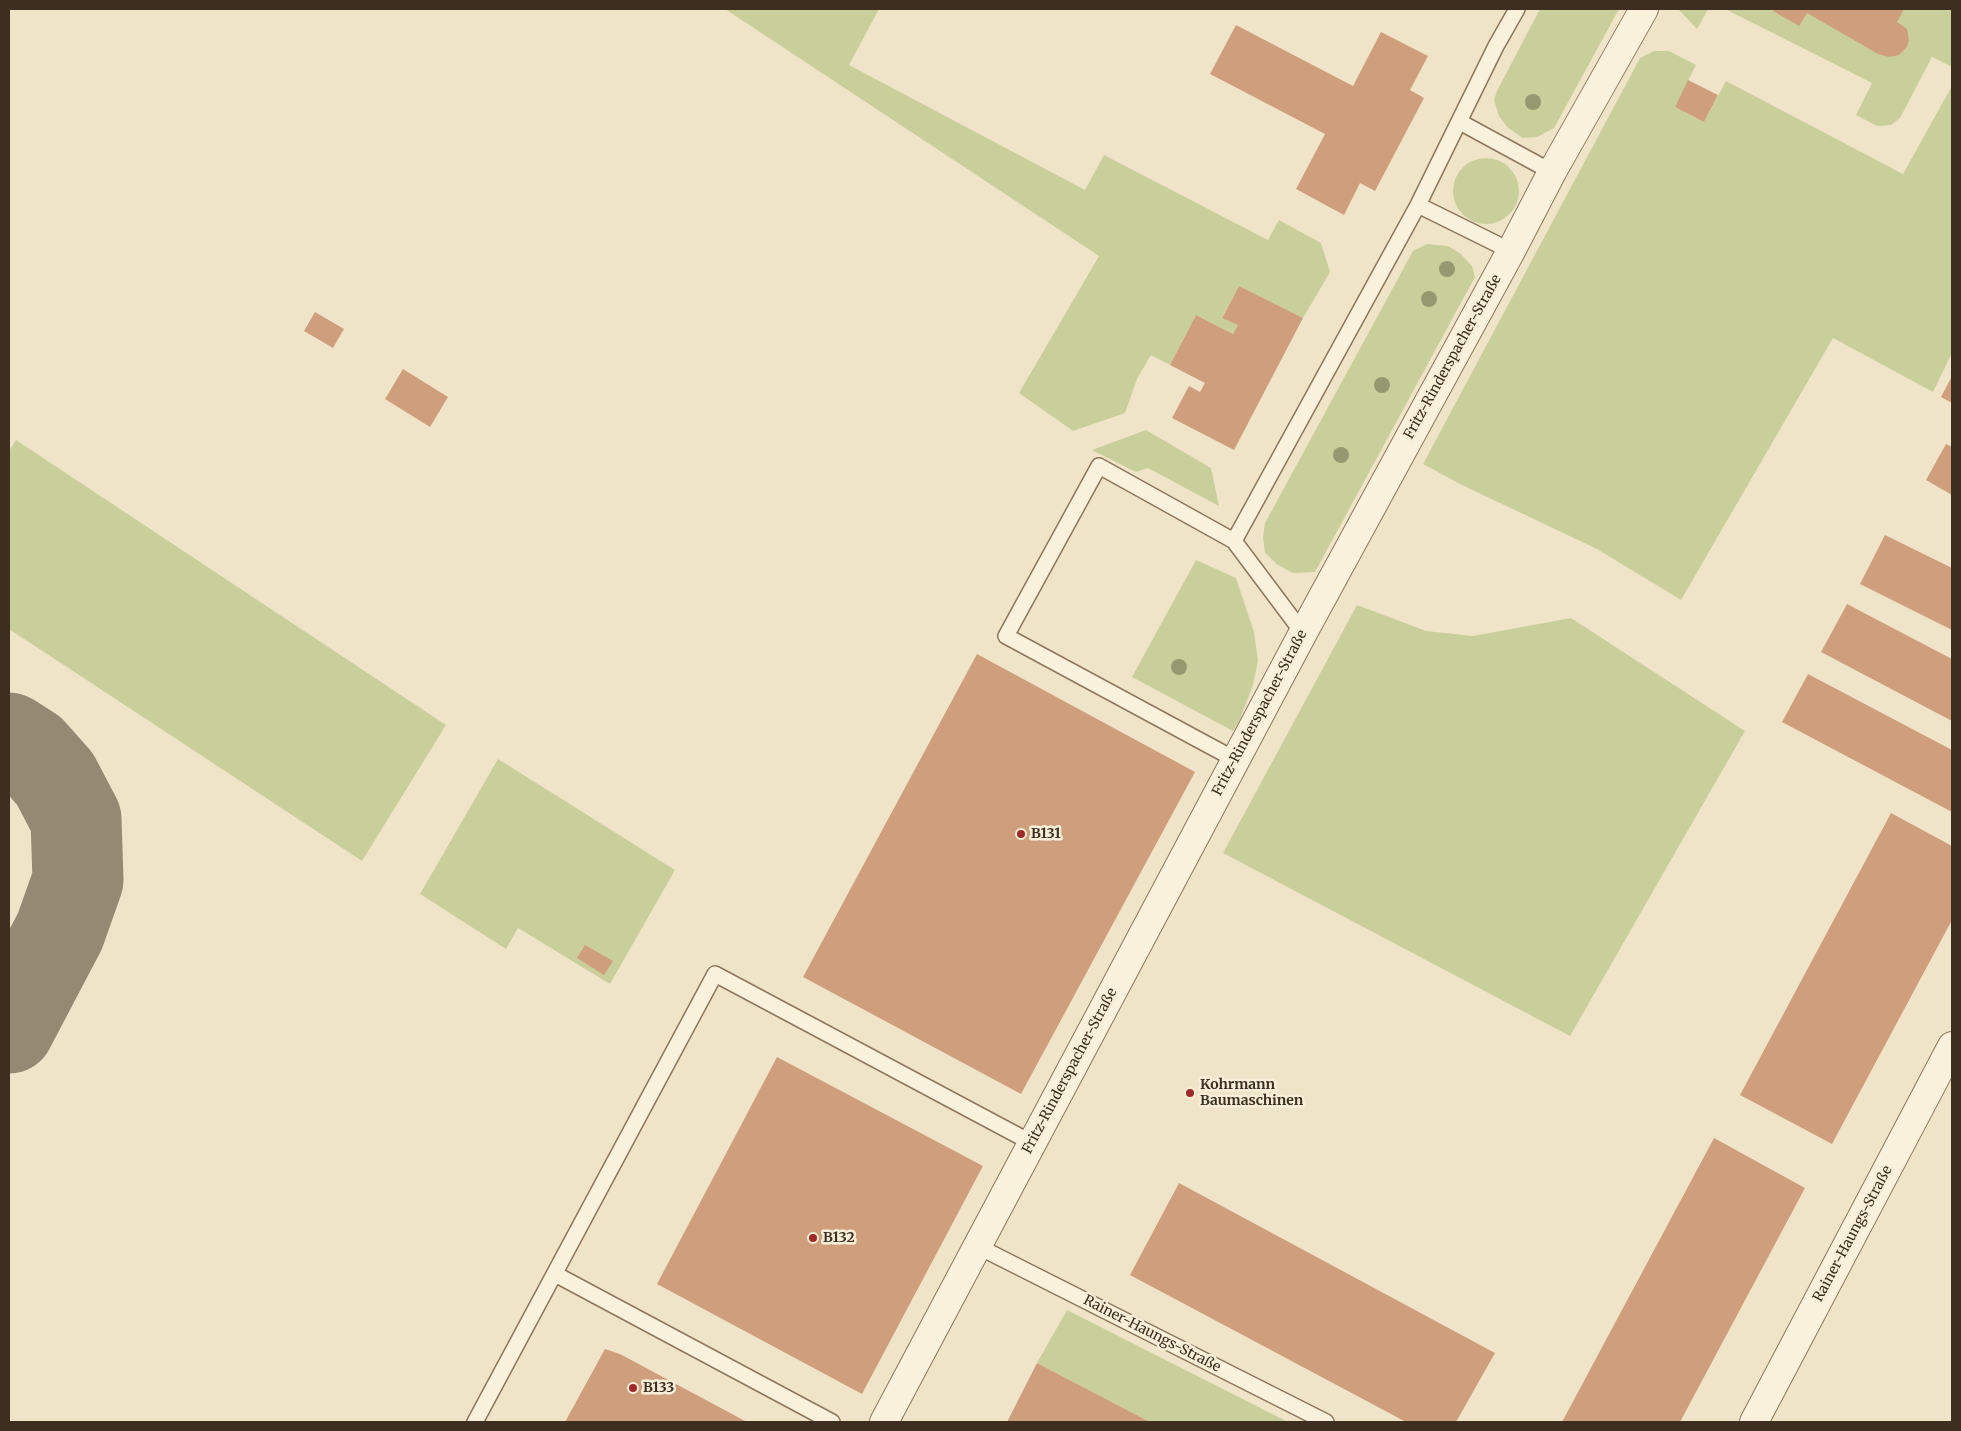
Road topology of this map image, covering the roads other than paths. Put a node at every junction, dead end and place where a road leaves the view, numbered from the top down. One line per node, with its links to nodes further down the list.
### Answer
1 (1516, 9): 3 (lane)
2 (1644, 9): 4 (street, Fritz-Rinderspacher-Straße)
3 (1460, 122): 4 (lane); 5 (lane)
4 (1552, 172): 6 (street, Fritz-Rinderspacher-Straße)
5 (1418, 205): 6 (lane); 7 (lane)
6 (1511, 251): 8 (street, Fritz-Rinderspacher-Straße)
7 (1234, 541): 8 (lane); 9 (lane)
8 (1303, 633): 9 (street, Fritz-Rinderspacher-Straße)
9 (1236, 760): 11 (street, Fritz-Rinderspacher-Straße)
10 (1952, 1046): 18 (street, Rainer-Haungs-Straße)
11 (1032, 1143): 12 (street, Fritz-Rinderspacher-Straße); 13 (lane)
12 (979, 1247): 16 (street, Fritz-Rinderspacher-Straße); 17 (lane, Rainer-Haungs-Straße)
13 (555, 1274): 14 (lane); 15 (lane)
14 (475, 1422)
15 (832, 1422)
16 (884, 1422)
17 (1326, 1422)
18 (1754, 1422)

